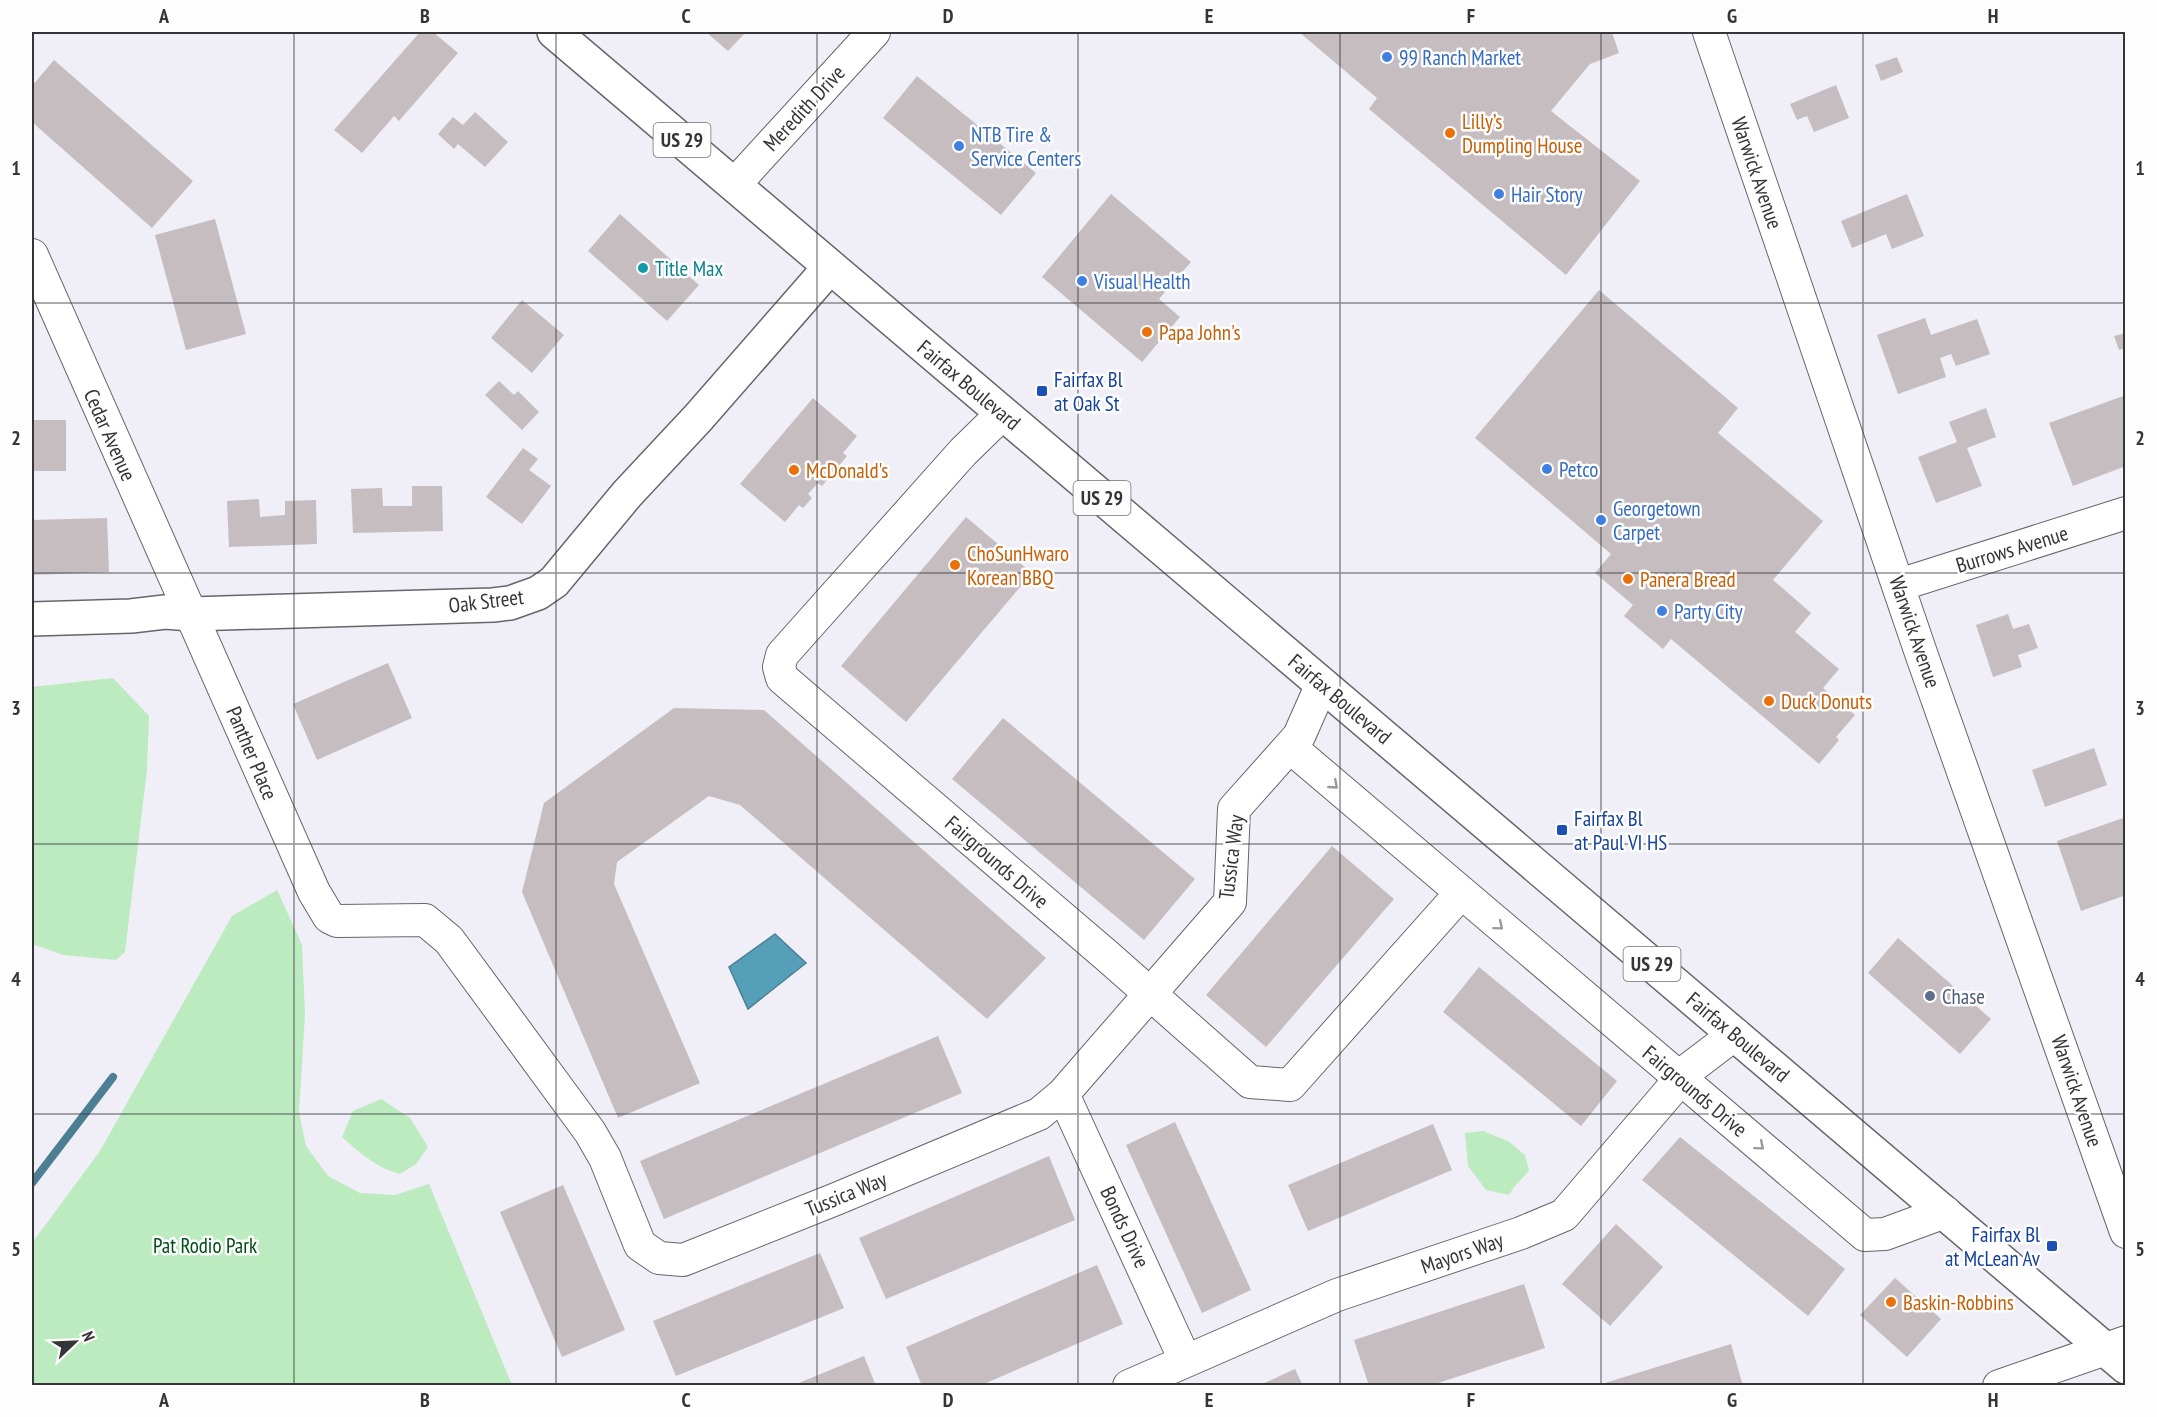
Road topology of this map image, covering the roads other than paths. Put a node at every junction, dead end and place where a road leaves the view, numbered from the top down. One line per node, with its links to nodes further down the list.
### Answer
1 (554, 32): 4 (main road, Fairfax Boulevard / US 29)
2 (874, 32): 4 (street, Meredith Drive)
3 (1708, 32): 9 (street, Warwick Avenue)
4 (734, 185): 6 (main road, Fairfax Boulevard / US 29)
5 (32, 255): 10 (street, Cedar Avenue)
6 (830, 267): 7 (main road, Fairfax Boulevard / US 29); 10 (main road, Oak Street)
7 (1002, 414): 12 (main road, Fairfax Boulevard / US 29); 16 (street, Fairgrounds Drive)
8 (2126, 513): 9 (street, Burrows Avenue)
9 (1899, 585): 21 (street, Warwick Avenue)
10 (191, 614): 11 (main road, Oak Street); 14 (street, Panther Place)
11 (32, 619)
12 (1322, 684): 13 (street, Tussica Way); 17 (main road, Fairfax Boulevard / US 29)
13 (1290, 747): 15 (street, Fairgrounds Drive, one-way to 15); 16 (street, Tussica Way)
14 (314, 892): 19 (street, Tussica Way)
15 (1461, 893): 16 (street, Fairgrounds Drive); 18 (street, Fairgrounds Drive, one-way to 18)
16 (1149, 993): 19 (street, Tussica Way)
17 (1735, 1034): 18 (street, Mayors Way); 20 (main road, Fairfax Boulevard / US 29)
18 (1680, 1079): 20 (street, Fairgrounds Drive, one-way to 20); 23 (street, Mayors Way)
19 (1063, 1094): 23 (street, Bonds Drive)
20 (1945, 1212): 22 (main road, Fairfax Boulevard / US 29)
21 (2126, 1232)
22 (2119, 1353): 25 (street)
23 (1185, 1360): 24 (street, Mayors Way)
24 (1129, 1386)
25 (1999, 1386)

